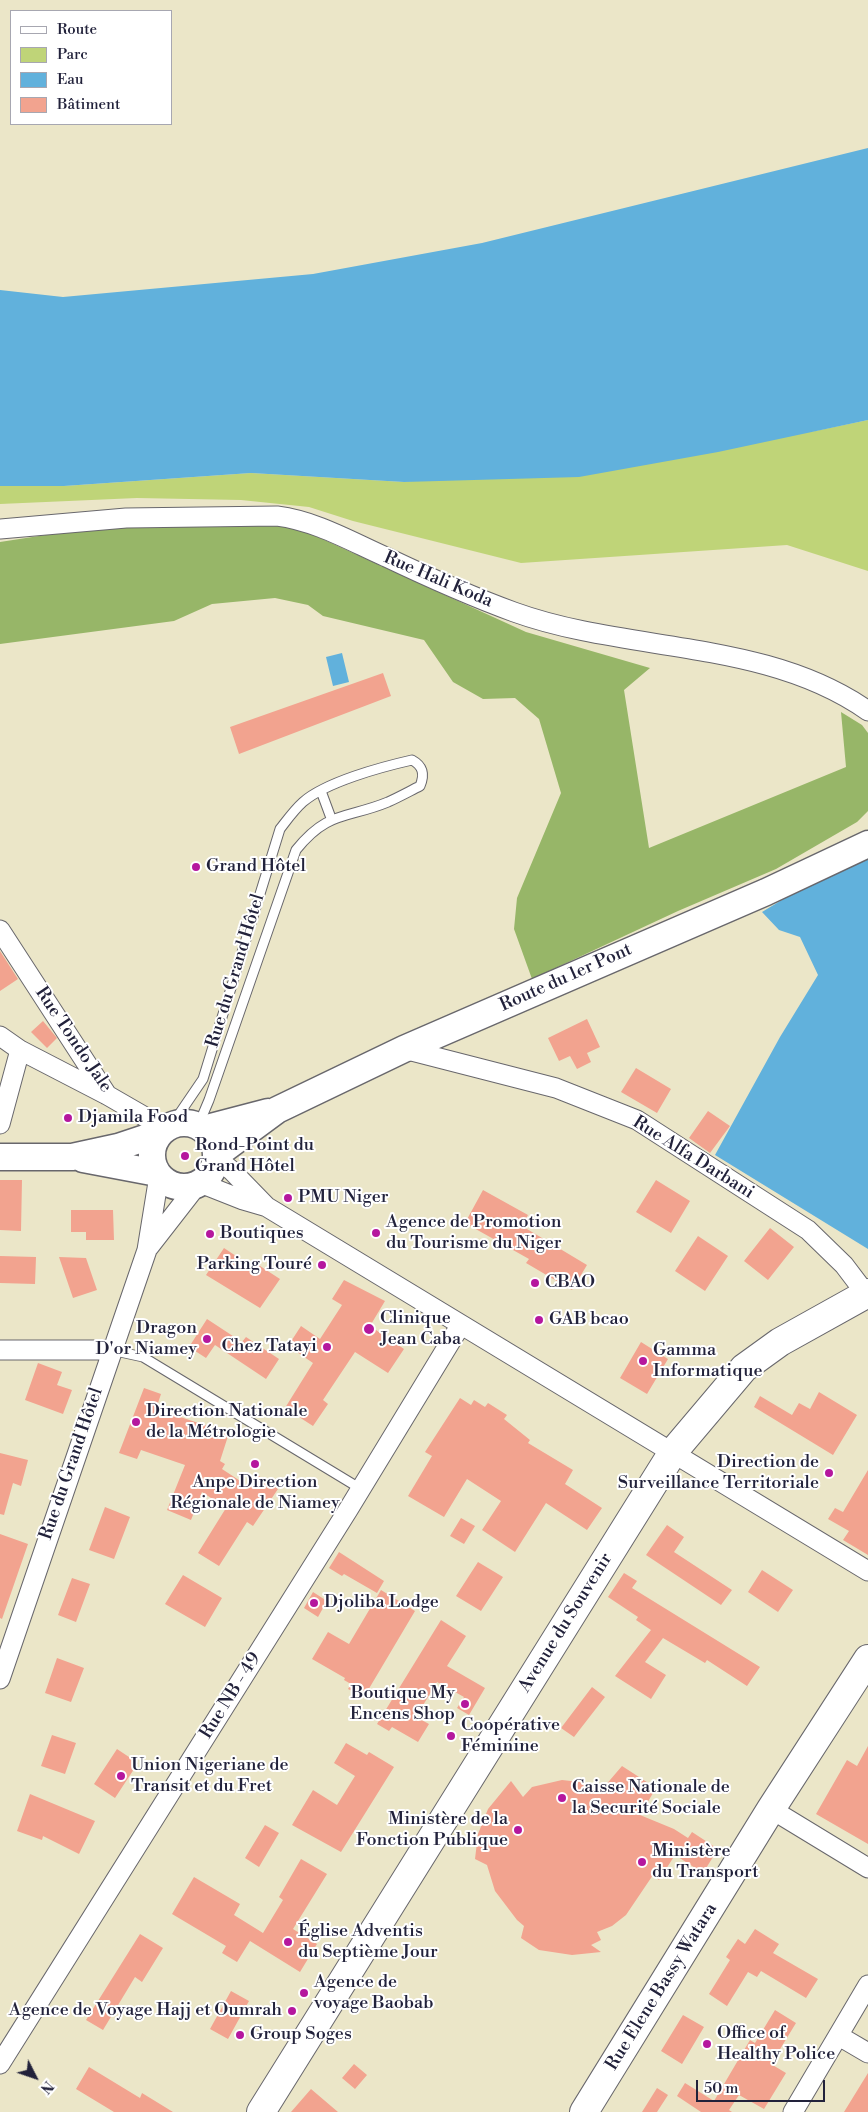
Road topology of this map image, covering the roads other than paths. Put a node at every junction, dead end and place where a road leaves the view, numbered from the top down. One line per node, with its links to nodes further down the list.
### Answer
1 (0, 529): 2 (street, Rue Hali Koda)
2 (868, 711)
3 (321, 791): 4 (lane); 4 (lane, Rue du Grand Hôtel); 14 (lane, Rue du Grand Hôtel)
4 (331, 818): 13 (lane, Rue du Grand Hôtel)
5 (864, 842): 8 (street, Route du 1er Pont)
6 (0, 930): 10 (street, Rue Tondo Jale)
7 (0, 1036): 9 (street)
8 (404, 1049): 11 (street, Route du 1er Pont); 22 (street, Rue Alfa Darbani)
9 (20, 1050): 10 (street); 12 (street)
10 (106, 1095): 14 (street, Rue Tondo Jale)
11 (276, 1110): 13 (street, Route du 1er Pont); 17 (street, Route du 1er Pont)
12 (0, 1124)
13 (200, 1128): 14 (street); 17 (street)
14 (166, 1129): 16 (street); 18 (street)
15 (0, 1157): 16 (street)
16 (72, 1157): 18 (street)
17 (216, 1157): 19 (street); 20 (street)
18 (158, 1174): 19 (street); 21 (street, Rue du Grand Hôtel)
19 (199, 1183): 20 (street); 21 (street, Rue du Grand Hôtel)
20 (267, 1207): 23 (street)
21 (147, 1250): 25 (street, Rue du Grand Hôtel)
22 (867, 1293): 26 (main road, Avenue du Souvenir)
23 (460, 1326): 26 (street); 27 (street, Rue NB - 49)
24 (0, 1350): 25 (street)
25 (111, 1350): 27 (lane); 30 (street, Rue du Grand Hôtel)
26 (672, 1452): 28 (street); 37 (main road, Avenue du Souvenir)
27 (360, 1490): 36 (street, Rue NB - 49)
28 (868, 1571)
29 (868, 1658): 31 (main road, Rue Elene Bassy Watara)
30 (0, 1679)
31 (771, 1809): 32 (street); 38 (main road, Rue Elene Bassy Watara)
32 (868, 1868)
33 (868, 1985): 34 (street)
34 (839, 2036): 35 (street); 39 (street)
35 (868, 2053)
36 (0, 2064)
37 (261, 2112)
38 (584, 2112)
39 (793, 2112)

